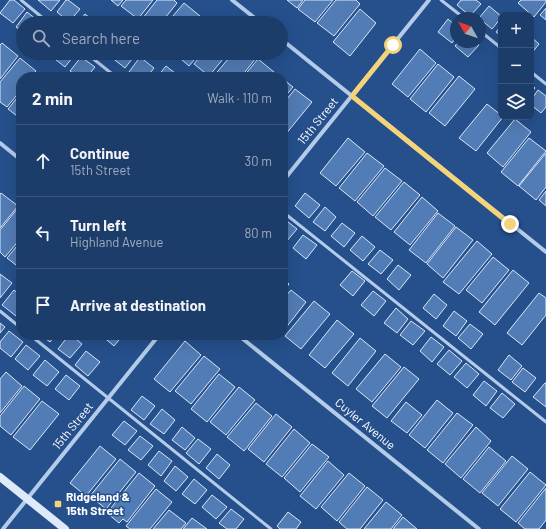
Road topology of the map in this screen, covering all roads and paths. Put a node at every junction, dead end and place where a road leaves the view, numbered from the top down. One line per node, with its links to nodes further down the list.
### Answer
1 (20, 0): 6 (lane)
2 (232, 0): 7 (street)
3 (429, 0): 15 (street, 15th Street)
4 (442, 0): 5 (lane)
5 (457, 12)
6 (40, 16)
7 (252, 16)
8 (486, 36): 10 (lane)
9 (288, 45): 15 (street)
10 (498, 46)
11 (95, 60): 12 (lane)
12 (110, 72)
13 (534, 74): 14 (lane)
14 (546, 84)
15 (352, 96): 18 (street, 15th Street); 20 (street)
16 (0, 143): 17 (street)
17 (16, 156)
18 (288, 175)
19 (288, 216): 27 (lane)
20 (546, 252)
21 (0, 311): 22 (lane)
22 (16, 324)
23 (36, 340): 26 (lane)
24 (155, 340): 26 (street, 15th Street)
25 (244, 340): 33 (street, Cuyler Avenue)
26 (108, 398): 29 (street, 15th Street); 32 (lane)
27 (546, 422)
28 (0, 476): 29 (street)
29 (27, 498): 30 (street, 15th Street); 31 (street)
30 (3, 529)
31 (65, 529)
32 (271, 529)
33 (479, 529)

